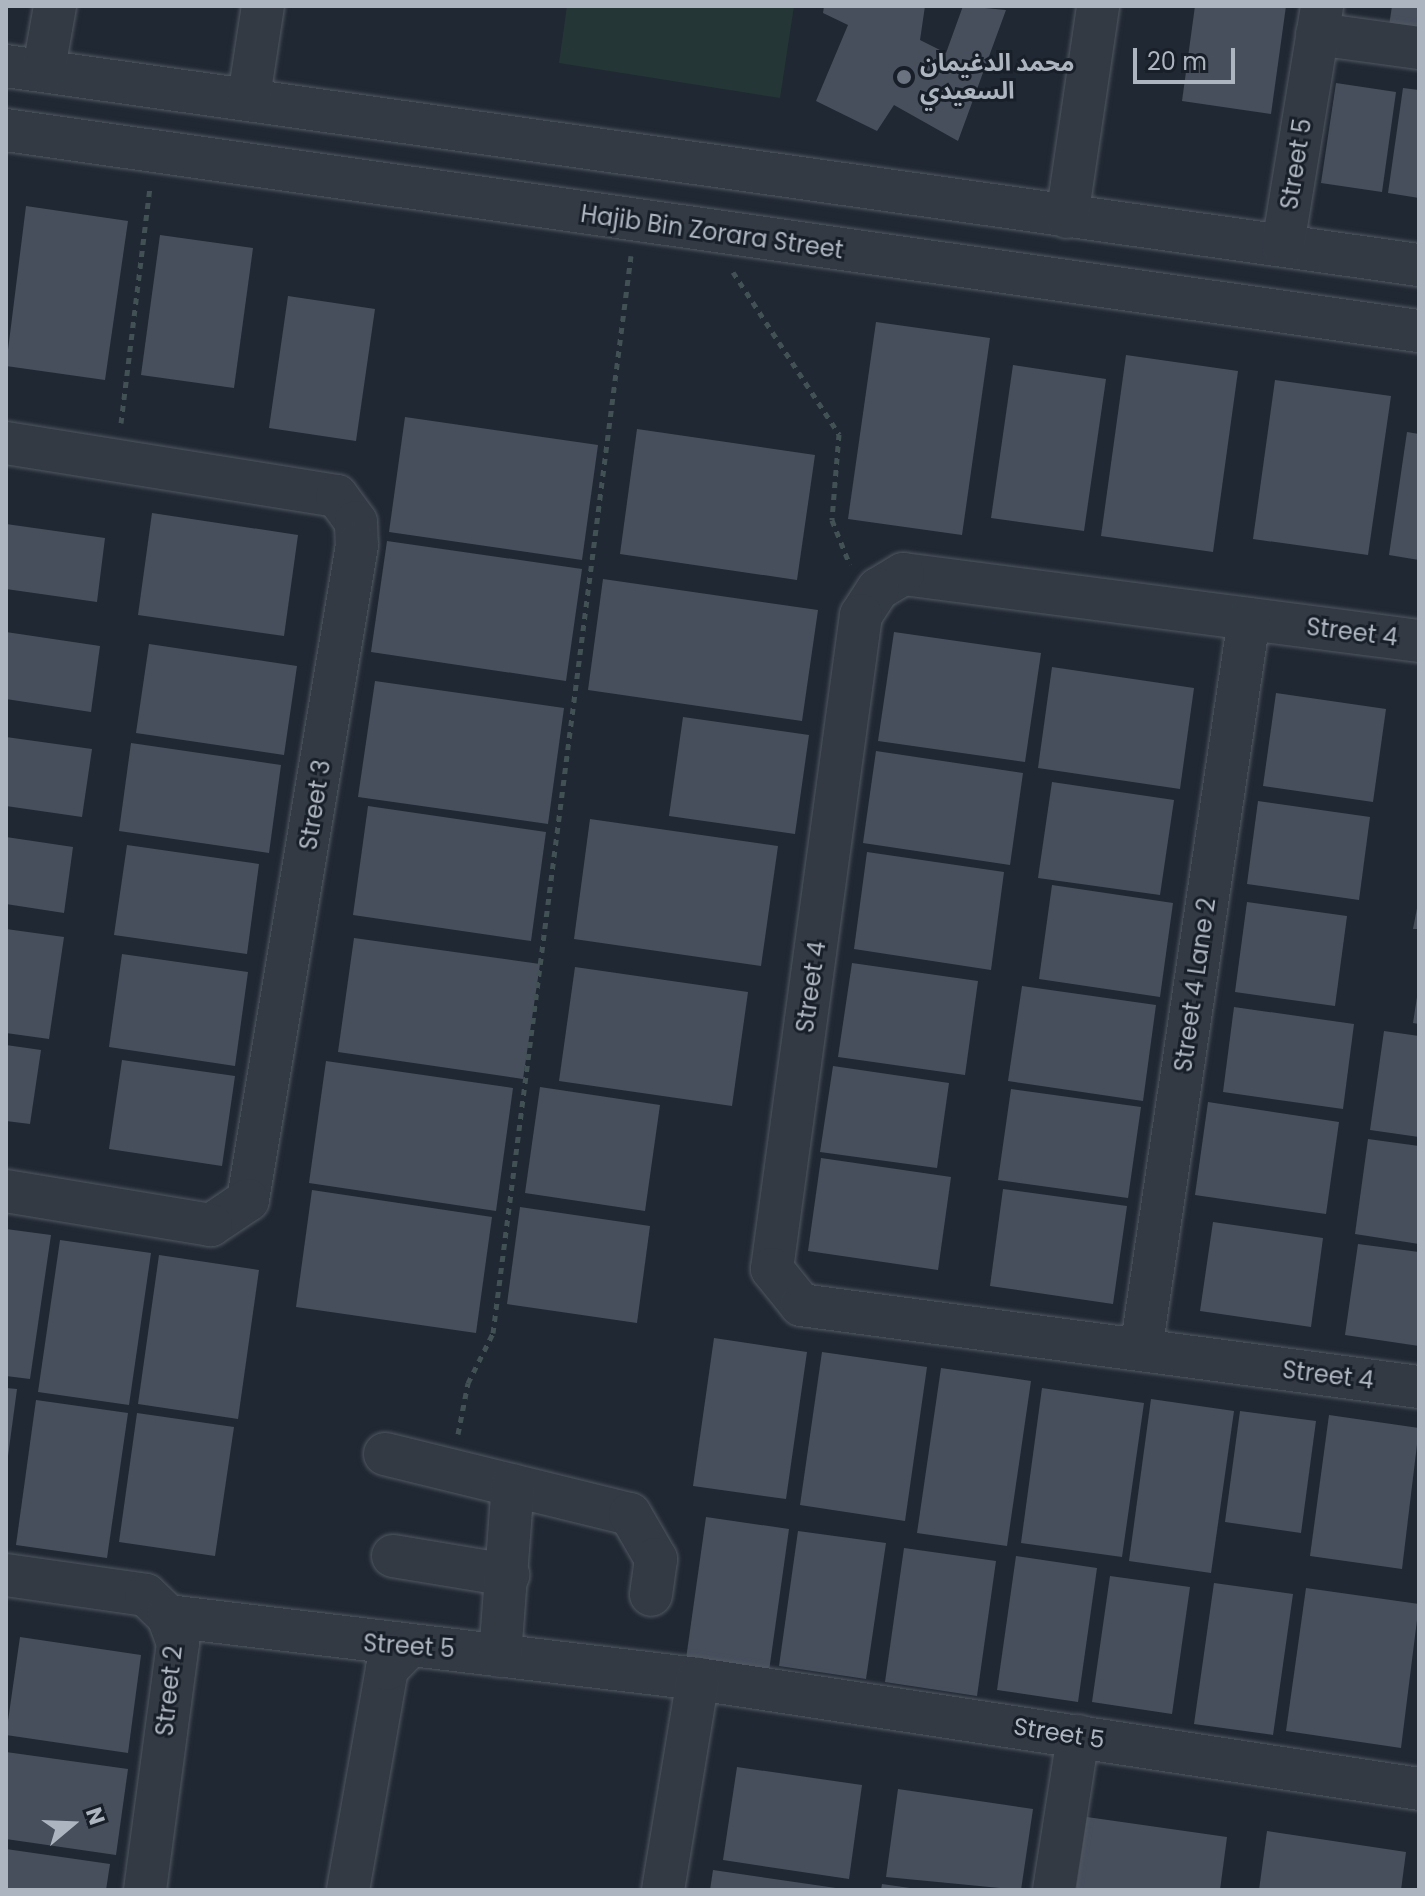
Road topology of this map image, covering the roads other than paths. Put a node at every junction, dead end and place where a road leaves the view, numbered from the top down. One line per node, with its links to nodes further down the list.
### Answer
1 (55, 6): 6 (street)
2 (263, 6): 7 (street)
3 (1098, 6): 12 (street)
4 (1320, 20): 5 (street, Street 5); 13 (street, Street 5)
5 (1419, 48)
6 (25, 67): 7 (street)
7 (264, 99): 9 (street); 10 (street)
8 (6, 130): 10 (street, Hajib Bin Zorara Street)
9 (520, 136): 11 (street); 12 (street)
10 (268, 164): 11 (street, Hajib Bin Zorara Street)
11 (505, 202): 15 (street, Hajib Bin Zorara Street)
12 (1067, 217): 13 (street)
13 (1283, 245): 14 (street)
14 (1419, 265)
15 (1419, 331)
16 (6, 443): 19 (street, Street 3)
17 (1249, 619): 18 (street, Street 4); 20 (street, Street 4 Lane 2); 20 (street, Street 4)
18 (1419, 641)
19 (6, 1191)
20 (1141, 1350): 21 (street, Street 4)
21 (1419, 1387)
22 (385, 1454): 23 (street)
23 (513, 1485): 26 (street); 27 (street)
24 (393, 1556): 26 (street)
25 (6, 1575): 28 (street, Street 2)
26 (508, 1575): 30 (street)
27 (651, 1595)
28 (168, 1616): 29 (street, Street 5); 34 (street, Street 2)
29 (406, 1649): 30 (street, Street 5); 35 (street)
30 (500, 1656): 31 (street, Street 5)
31 (698, 1679): 32 (street, Street 5); 36 (street)
32 (1078, 1736): 33 (street, Street 5); 37 (street)
33 (1419, 1789)
34 (145, 1890)
35 (348, 1890)
36 (663, 1890)
37 (1054, 1890)

